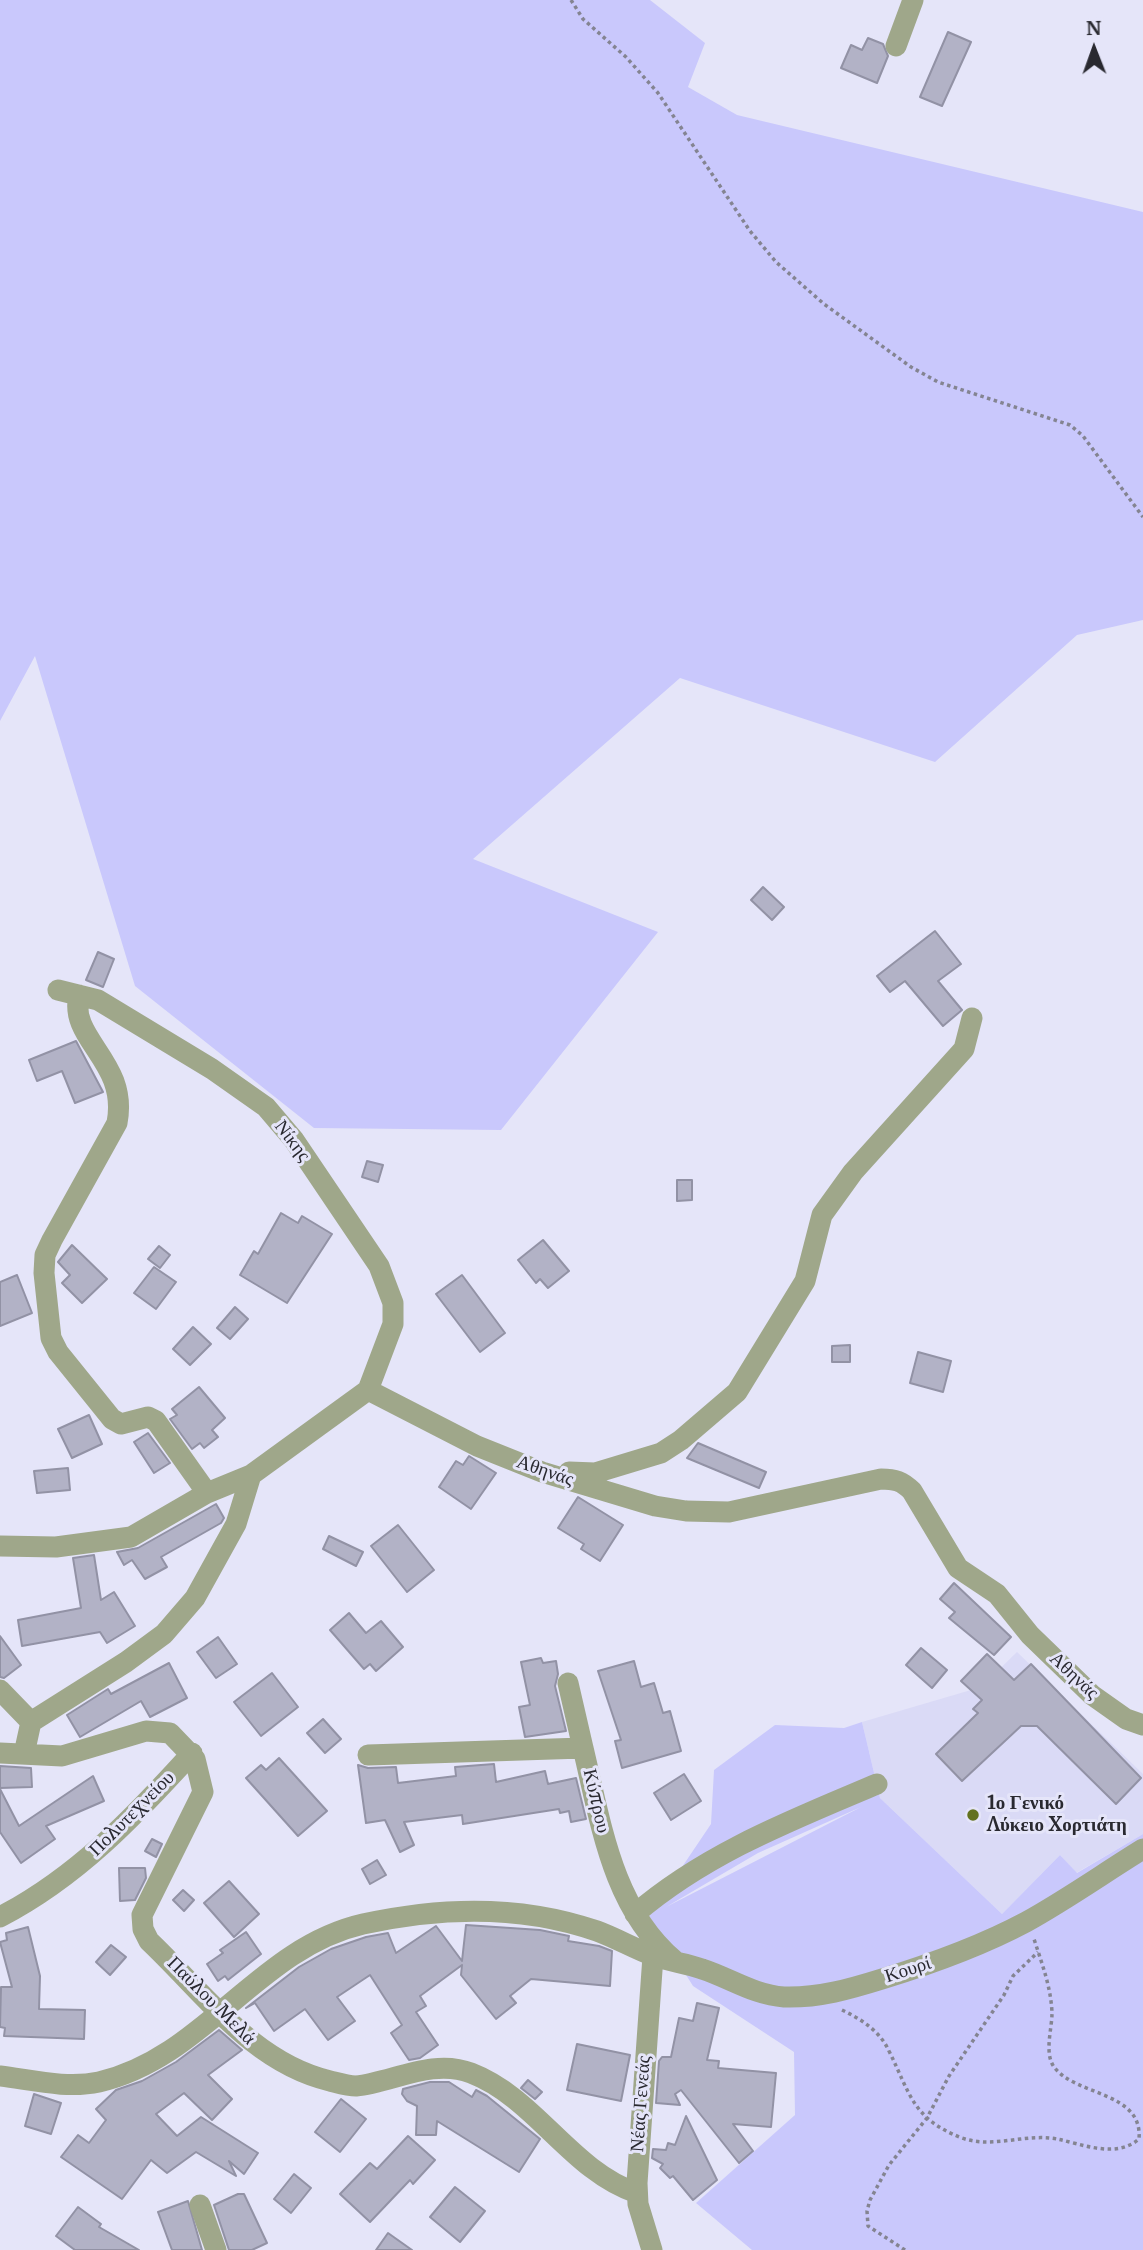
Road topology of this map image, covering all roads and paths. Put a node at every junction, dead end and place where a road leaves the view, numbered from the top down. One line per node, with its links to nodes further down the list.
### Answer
1 (571, 0): 4 (path)
2 (914, 0): 3 (street)
3 (896, 46)
4 (1143, 517)
5 (58, 990): 6 (street, Νίκης)
6 (79, 995): 8 (street, Νίκης); 11 (street)
7 (972, 1018): 9 (street)
8 (368, 1390): 9 (street, Αθηνάς); 10 (street)
9 (542, 1472): 16 (street, Αθηνάς)
10 (251, 1475): 11 (street); 15 (street)
11 (207, 1493): 12 (street)
12 (0, 1546)
13 (568, 1683): 17 (street)
14 (0, 1690): 15 (street)
15 (31, 1722): 20 (street)
16 (1143, 1725)
17 (583, 1748): 21 (street, Κύπρου); 24 (street, Κύπρου)
18 (0, 1753): 20 (street)
19 (192, 1753): 20 (street); 25 (street, Πολυτεχνείου); 31 (street, Παύλου Μελά)
20 (24, 1754)
21 (368, 1755)
22 (877, 1784): 24 (street)
23 (1143, 1849): 26 (street, Κουρί)
24 (635, 1914): 29 (street, Κύπρου)
25 (0, 1917)
26 (1029, 1920): 27 (path); 30 (street, Κουρί)
27 (1038, 1952): 33 (path); 33 (path)
28 (653, 1956): 29 (street, Κουρί); 31 (street, Κουρί); 34 (street, Νέας Γενεάς)
29 (678, 1963): 30 (street, Κουρί)
30 (819, 1996): 33 (path)
31 (221, 2012): 32 (street, Κουρί); 34 (street, Παύλου Μελά)
32 (0, 2076)
33 (927, 2118): 38 (path)
34 (637, 2193): 37 (street, Νέας Γενεάς)
35 (200, 2205): 36 (street)
36 (216, 2250)
37 (652, 2250)
38 (905, 2250)

